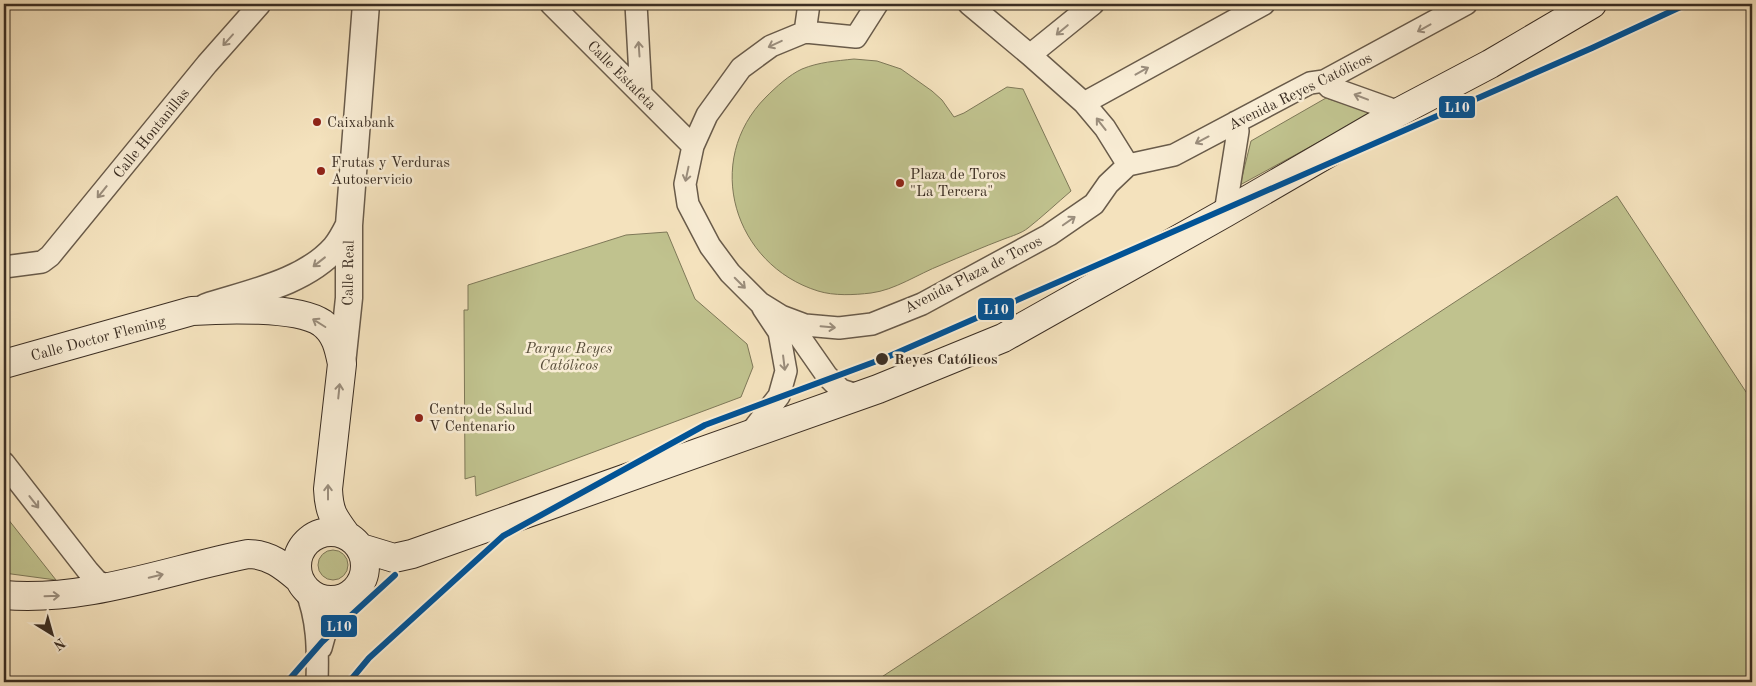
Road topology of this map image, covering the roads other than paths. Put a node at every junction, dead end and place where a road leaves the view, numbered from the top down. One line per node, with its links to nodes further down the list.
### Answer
1 (260, 4): 23 (street, Calle Hontanillas, one-way to 23)
2 (366, 4): 22 (street, Calle Real)
3 (550, 4): 15 (street, Calle Estafeta)
4 (636, 4): 15 (street, one-way to 4)
5 (809, 4): 12 (street)
6 (877, 4): 12 (street, Avenida Plaza de Toros)
7 (969, 4): 13 (street)
8 (1093, 4): 13 (street, one-way to 13)
9 (1264, 4): 16 (street, one-way to 9)
10 (1466, 4): 14 (street, Avenida Reyes Católicos, one-way to 14)
11 (1592, 4): 17 (main road)
12 (805, 32): 19 (street, Avenida Plaza de Toros, one-way to 19)
13 (1030, 55): 16 (street)
14 (1324, 81): 17 (street, one-way to 14); 18 (street, Avenida Reyes Católicos)
15 (641, 94): 19 (street, Calle Estafeta)
16 (1084, 104): 20 (street, one-way to 16)
17 (1399, 112): 21 (main road)
18 (1236, 122): 20 (street, Avenida Reyes Católicos, one-way to 20); 21 (street)
19 (693, 146): 24 (street, Avenida Plaza de Toros, one-way to 24)
20 (1128, 165): 26 (street, Avenida Plaza de Toros, one-way to 20)
21 (1225, 213): 29 (main road)
22 (349, 224): 25 (street, one-way to 25); 28 (street, Calle Real)
23 (4, 267)
24 (760, 303): 26 (street, Avenida Plaza de Toros); 30 (street, one-way to 30)
25 (192, 311): 27 (main road, Calle Doctor Fleming); 28 (main road, Calle Doctor Fleming, one-way to 25)
26 (781, 316): 29 (street)
27 (4, 364)
28 (342, 364): 32 (main road, Calle Real, one-way to 28)
29 (860, 396): 30 (main road)
30 (748, 436): 33 (main road)
31 (4, 463): 35 (street, one-way to 35)
32 (354, 542): 33 (main road); 34 (main road); 36 (main road)
33 (412, 554): 36 (main road)
34 (302, 584): 35 (main road, one-way to 34); 36 (main road); 38 (street)
35 (108, 588): 37 (main road, one-way to 35)
36 (352, 591): 38 (street)
37 (4, 595)
38 (318, 660): 39 (street)
39 (317, 682)

